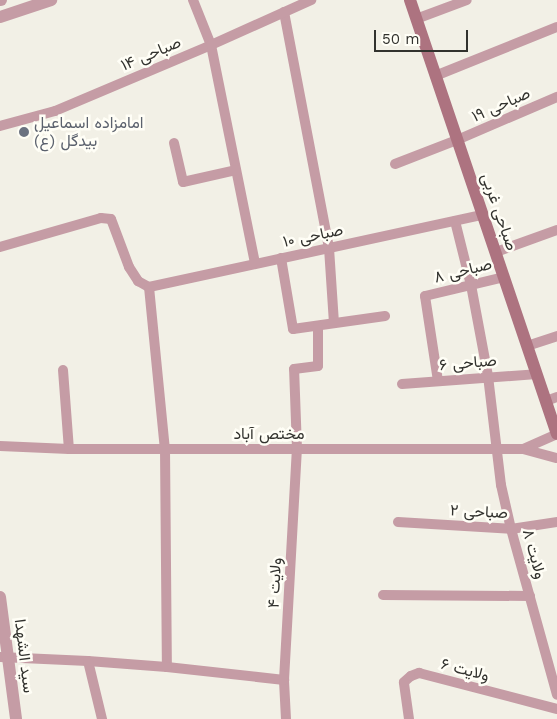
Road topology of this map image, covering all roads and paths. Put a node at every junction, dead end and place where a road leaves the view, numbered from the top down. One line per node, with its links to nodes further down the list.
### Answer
1 (51, 0): 7 (street)
2 (193, 0): 10 (street)
3 (311, 0): 6 (street, صباحی ۱۴)
4 (410, 0): 8 (main road, صباحی غربی)
5 (467, 0): 8 (street)
6 (284, 12): 10 (street, صباحی ۱۴); 22 (street)
7 (0, 18)
8 (416, 19): 11 (main road, صباحی غربی)
9 (557, 27): 11 (street)
10 (211, 45): 13 (street, صباحی ۱۴); 17 (street)
11 (436, 76): 14 (main road, صباحی غربی)
12 (557, 97): 14 (street, صباحی ۱۹)
13 (0, 126)
14 (458, 140): 16 (street, صباحی ۱۹); 18 (main road, صباحی غربی)
15 (174, 143): 17 (street)
16 (395, 164)
17 (236, 170): 25 (street)
18 (483, 214): 19 (street, صباحی ۱۰); 23 (main road, صباحی غربی)
19 (455, 221): 22 (street, صباحی ۱۰); 27 (street, ولایت ۸)
20 (557, 230): 23 (street)
21 (0, 247): 28 (street)
22 (329, 248): 24 (street, صباحی ۱۰); 30 (street)
23 (496, 252): 26 (main road, صباحی غربی)
24 (281, 258): 25 (street, صباحی ۱۰); 31 (street)
25 (256, 264): 28 (street, صباحی ۱۰)
26 (504, 277): 27 (street, صباحی ۸); 33 (main road, صباحی غربی)
27 (471, 284): 36 (street, ولایت ۸); 37 (street, صباحی ۸)
28 (149, 287): 45 (street)
29 (385, 316): 30 (street)
30 (334, 323): 31 (street)
31 (318, 326): 46 (street, ولایت ۴)
32 (557, 336): 33 (street)
33 (527, 346): 35 (main road, صباحی غربی)
34 (63, 370): 44 (street)
35 (537, 374): 36 (street, صباحی ۶); 39 (main road, صباحی غربی)
36 (488, 376): 37 (street, صباحی ۶); 42 (street, ولایت ۸)
37 (438, 381): 38 (street, صباحی ۶)
38 (402, 384)
39 (551, 399): 40 (main road, صباحی غربی)
40 (557, 434): 47 (street)
41 (0, 446): 43 (street, مختص آباد)
42 (496, 448): 46 (street, مختص آباد); 47 (street, مختص آباد); 52 (street, ولایت ۸)
43 (14, 449): 44 (street, مختص آباد); 48 (street, مختص آباد)
44 (69, 449): 45 (street, مختص آباد)
45 (165, 449): 46 (street, مختص آباد); 58 (street)
46 (297, 449): 59 (street, ولایت ۴)
47 (524, 449): 49 (street)
48 (0, 453)
49 (557, 458)
50 (398, 522): 52 (street, صباحی ۲)
51 (557, 522): 52 (street, صباحی ۲)
52 (511, 529): 54 (street, ولایت ۸)
53 (383, 595): 54 (street)
54 (530, 596): 60 (street, ولایت ۸)
55 (0, 597): 56 (street, سید الشهدا)
56 (3, 657): 57 (street); 62 (street, سید الشهدا)
57 (88, 661): 58 (street); 63 (street)
58 (167, 667): 59 (street)
59 (284, 680): 64 (street, ولایت ۴)
60 (557, 695)
61 (557, 709): 65 (street, ولایت ۶)
62 (16, 719)
63 (102, 719)
64 (286, 719)
65 (409, 719)

